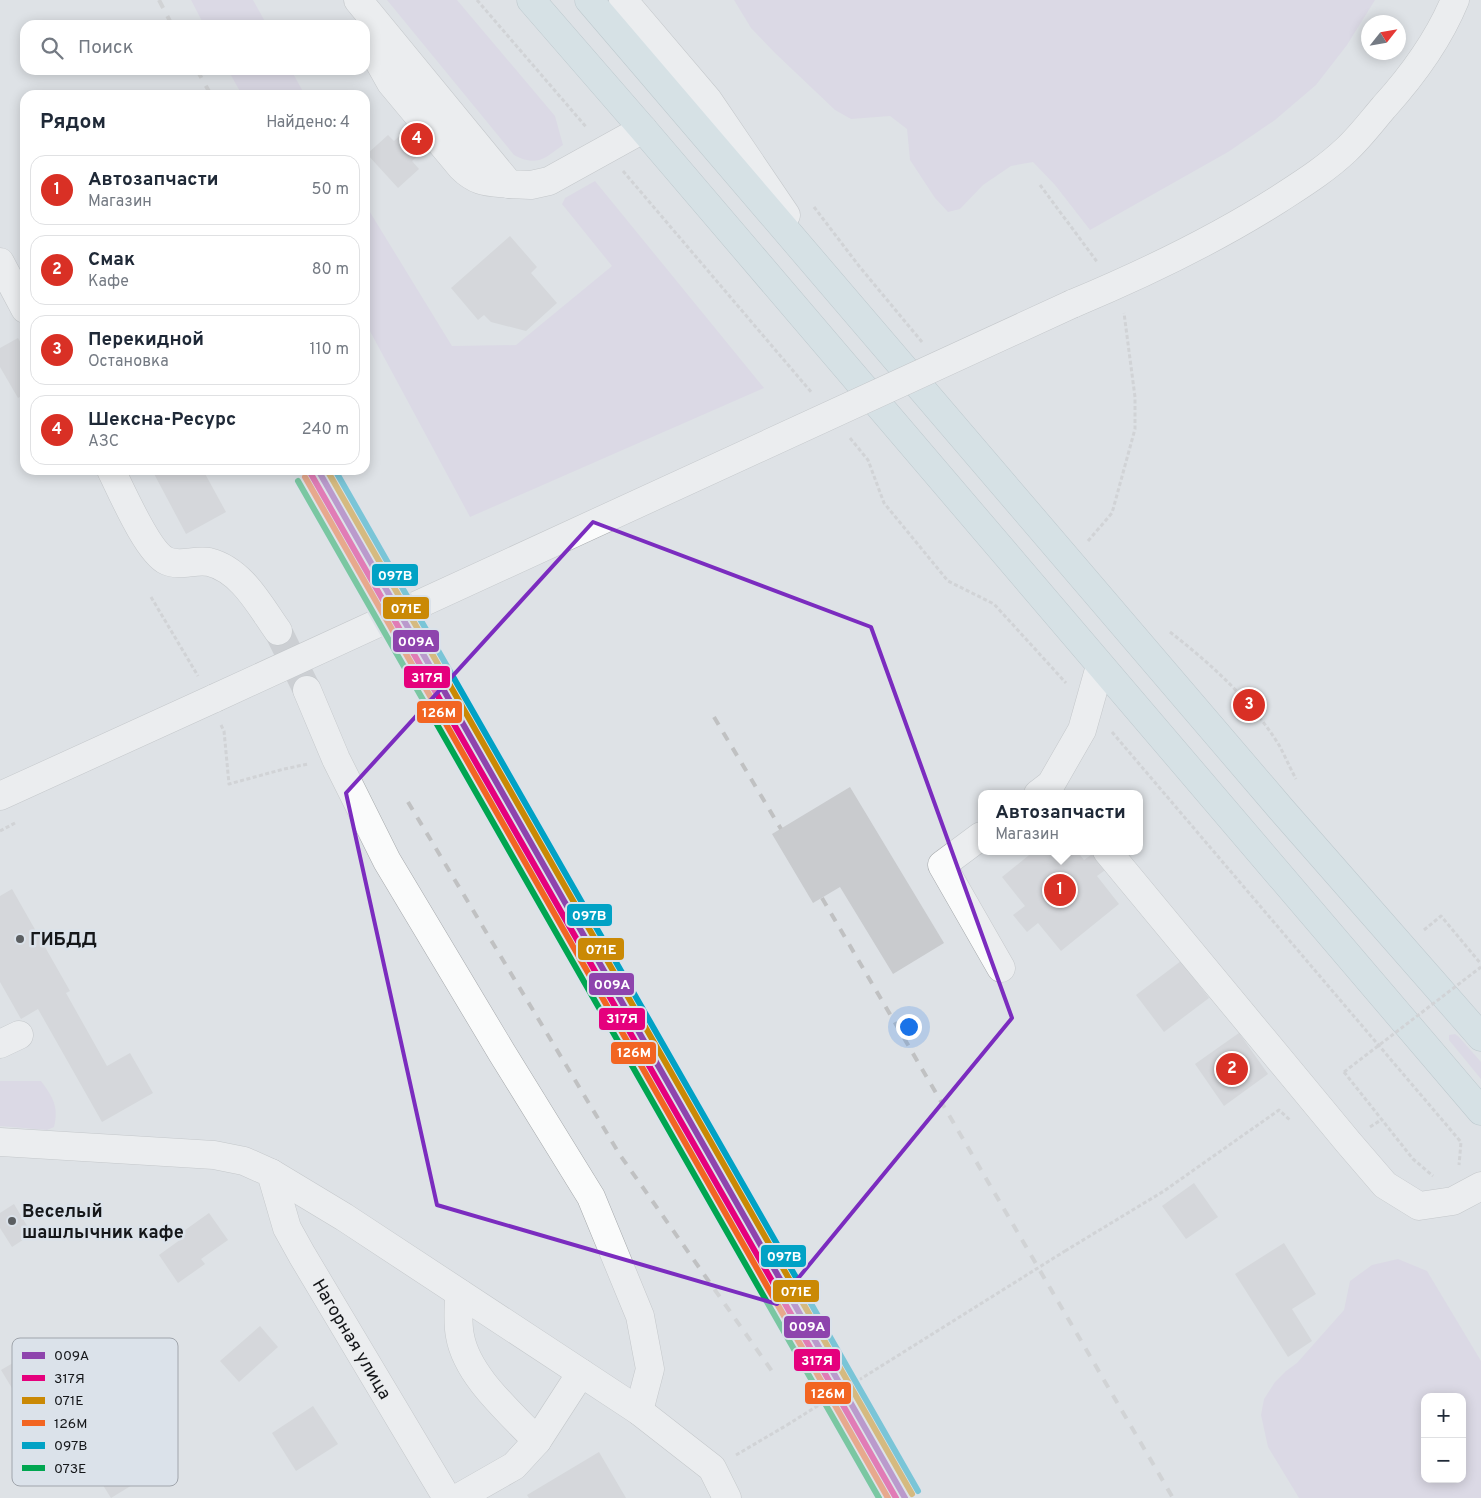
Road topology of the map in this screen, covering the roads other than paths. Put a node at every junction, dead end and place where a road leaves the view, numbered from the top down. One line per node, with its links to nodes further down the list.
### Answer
1 (345, 0): 7 (street)
2 (358, 0): 10 (street)
3 (531, 0): 9 (highway)
4 (589, 0): 12 (highway)
5 (623, 0): 12 (street)
6 (1454, 0): 19 (street, bridge)
7 (355, 20)
8 (370, 46): 10 (street)
9 (643, 129): 10 (street); 16 (highway)
10 (509, 184)
11 (0, 262): 13 (street)
12 (839, 293): 23 (highway)
13 (20, 300)
14 (113, 475): 15 (street)
15 (278, 631)
16 (1100, 666): 18 (street); 24 (highway)
17 (307, 690): 30 (street)
18 (1049, 790)
19 (0, 796)
20 (978, 838): 22 (street)
21 (1110, 855): 27 (street)
22 (1001, 968)
23 (1481, 1037)
24 (1481, 1111)
25 (0, 1142): 26 (street)
26 (271, 1173): 28 (street); 32 (street, Нагорная улица)
27 (1481, 1186)
28 (459, 1293): 29 (street); 31 (street)
29 (581, 1373): 30 (street); 31 (street)
30 (639, 1411): 34 (street)
31 (537, 1441): 33 (street)
32 (447, 1498)
33 (458, 1498)
34 (727, 1498)

